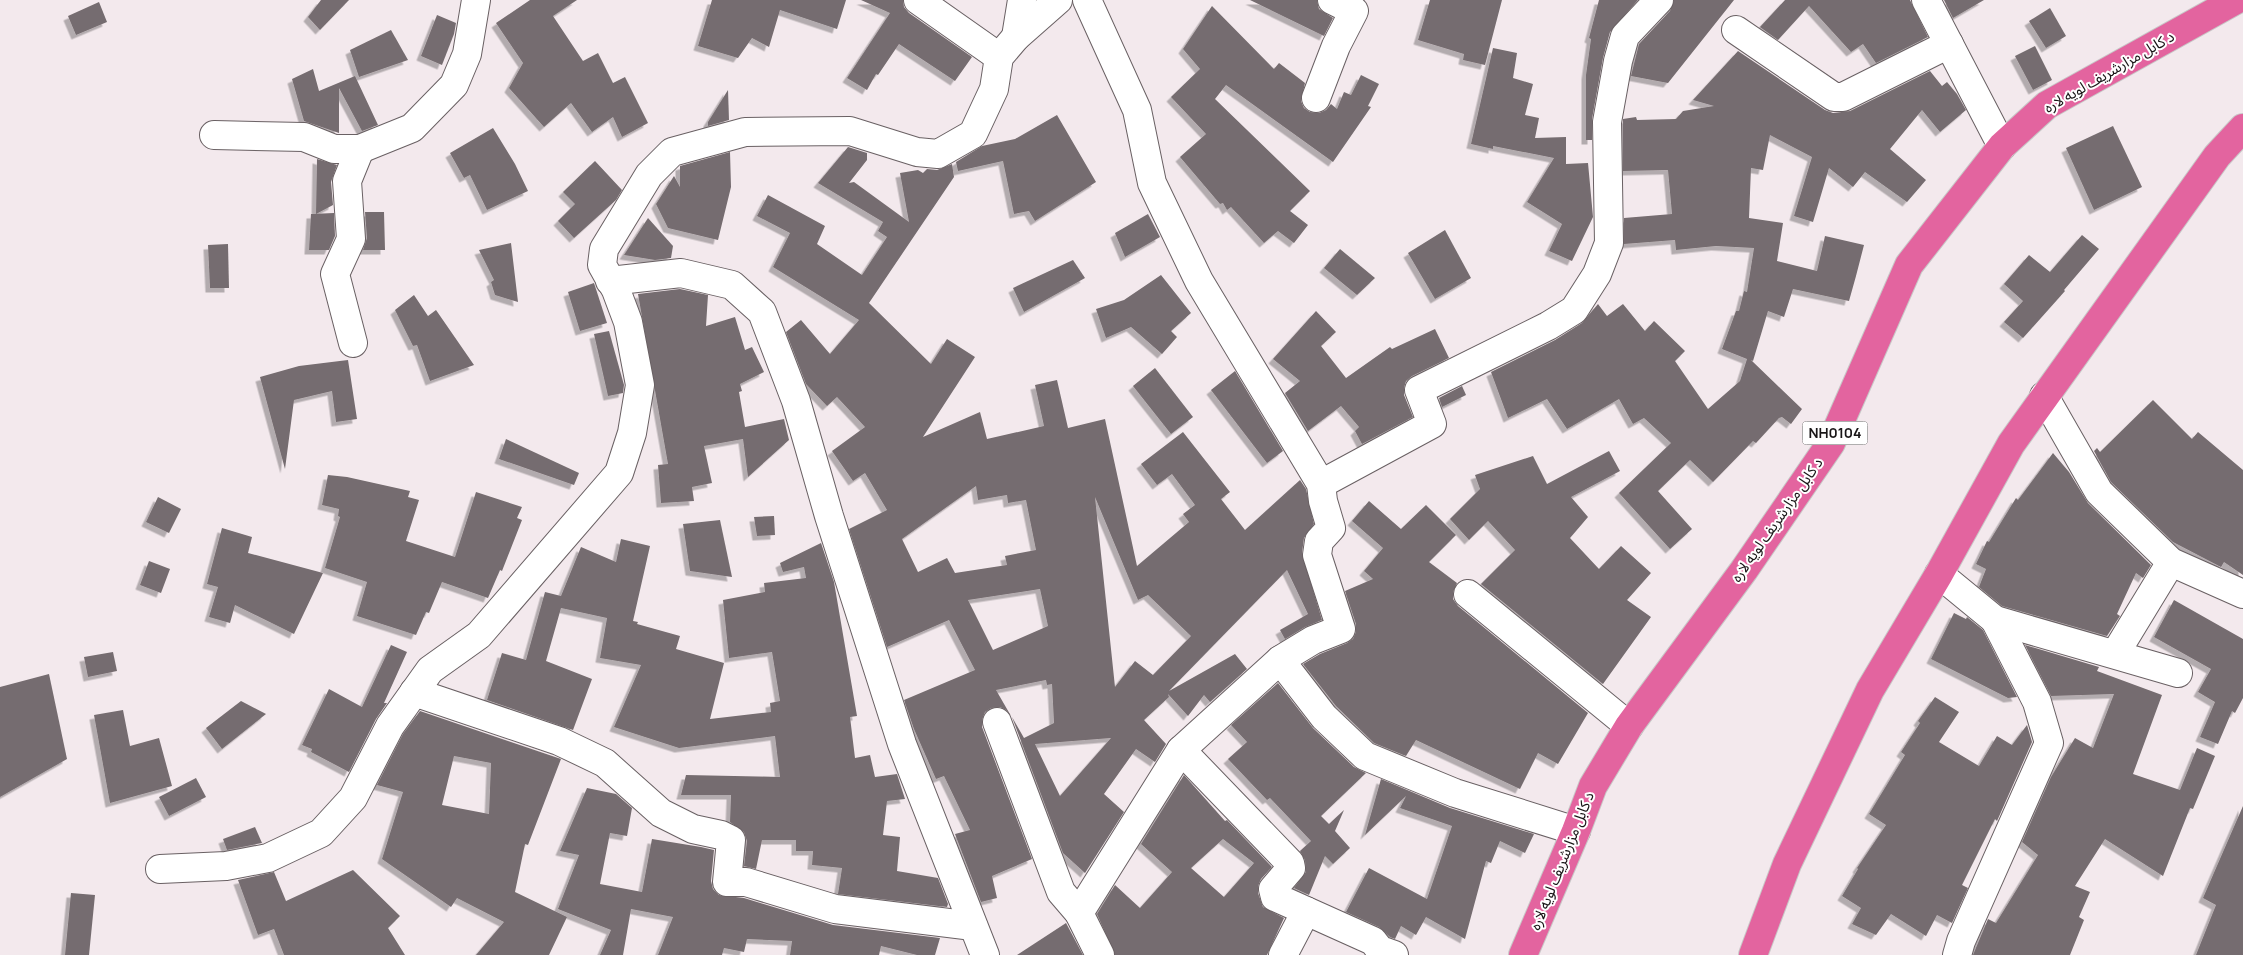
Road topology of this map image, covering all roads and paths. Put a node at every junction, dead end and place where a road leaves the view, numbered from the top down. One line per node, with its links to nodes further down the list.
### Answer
1 (476, 0): 17 (street)
2 (918, 0): 12 (street)
3 (1022, 0): 12 (street)
4 (1058, 0): 12 (street)
5 (1087, 0): 21 (street)
6 (1332, 0): 13 (street)
7 (1659, 0): 21 (street)
8 (1926, 0): 11 (street)
9 (2236, 0): 16 (highway, د کابل مزارشریف لویه لاره / NH0104)
10 (1736, 30): 11 (street)
11 (1949, 44): 16 (street)
12 (1007, 47): 18 (street)
13 (1316, 98)
14 (2243, 128): 20 (highway)
15 (214, 135): 17 (street)
16 (2002, 146): 32 (highway, د کابل مزارشریف لویه لاره / NH0104)
17 (360, 149): 19 (street)
18 (610, 281): 30 (street); 38 (street)
19 (353, 343)
20 (2044, 396): 22 (street); 23 (highway)
21 (1321, 484): 28 (street)
22 (2171, 562): 25 (street); 27 (street)
23 (1939, 574): 26 (street); 44 (highway)
24 (1468, 594): 32 (street)
25 (2243, 594)
26 (1995, 620): 27 (street); 45 (street)
27 (2115, 654): 29 (street)
28 (1280, 660): 33 (street); 34 (street)
29 (2178, 674)
30 (414, 692): 35 (street); 38 (street)
31 (997, 722): 37 (street)
32 (1629, 726): 34 (highway, د کابل مزارشریف لویه لاره / NH0104)
33 (1181, 750): 36 (street); 37 (street)
34 (1576, 831): 43 (highway, د کابل مزارشریف لویه لاره / NH0104)
35 (160, 869)
36 (1306, 911): 41 (street); 42 (street)
37 (1079, 913): 40 (street)
38 (973, 926): 39 (street)
39 (984, 955)
40 (1100, 955)
41 (1283, 955)
42 (1394, 955)
43 (1523, 955)
44 (1753, 955)
45 (1957, 955)

